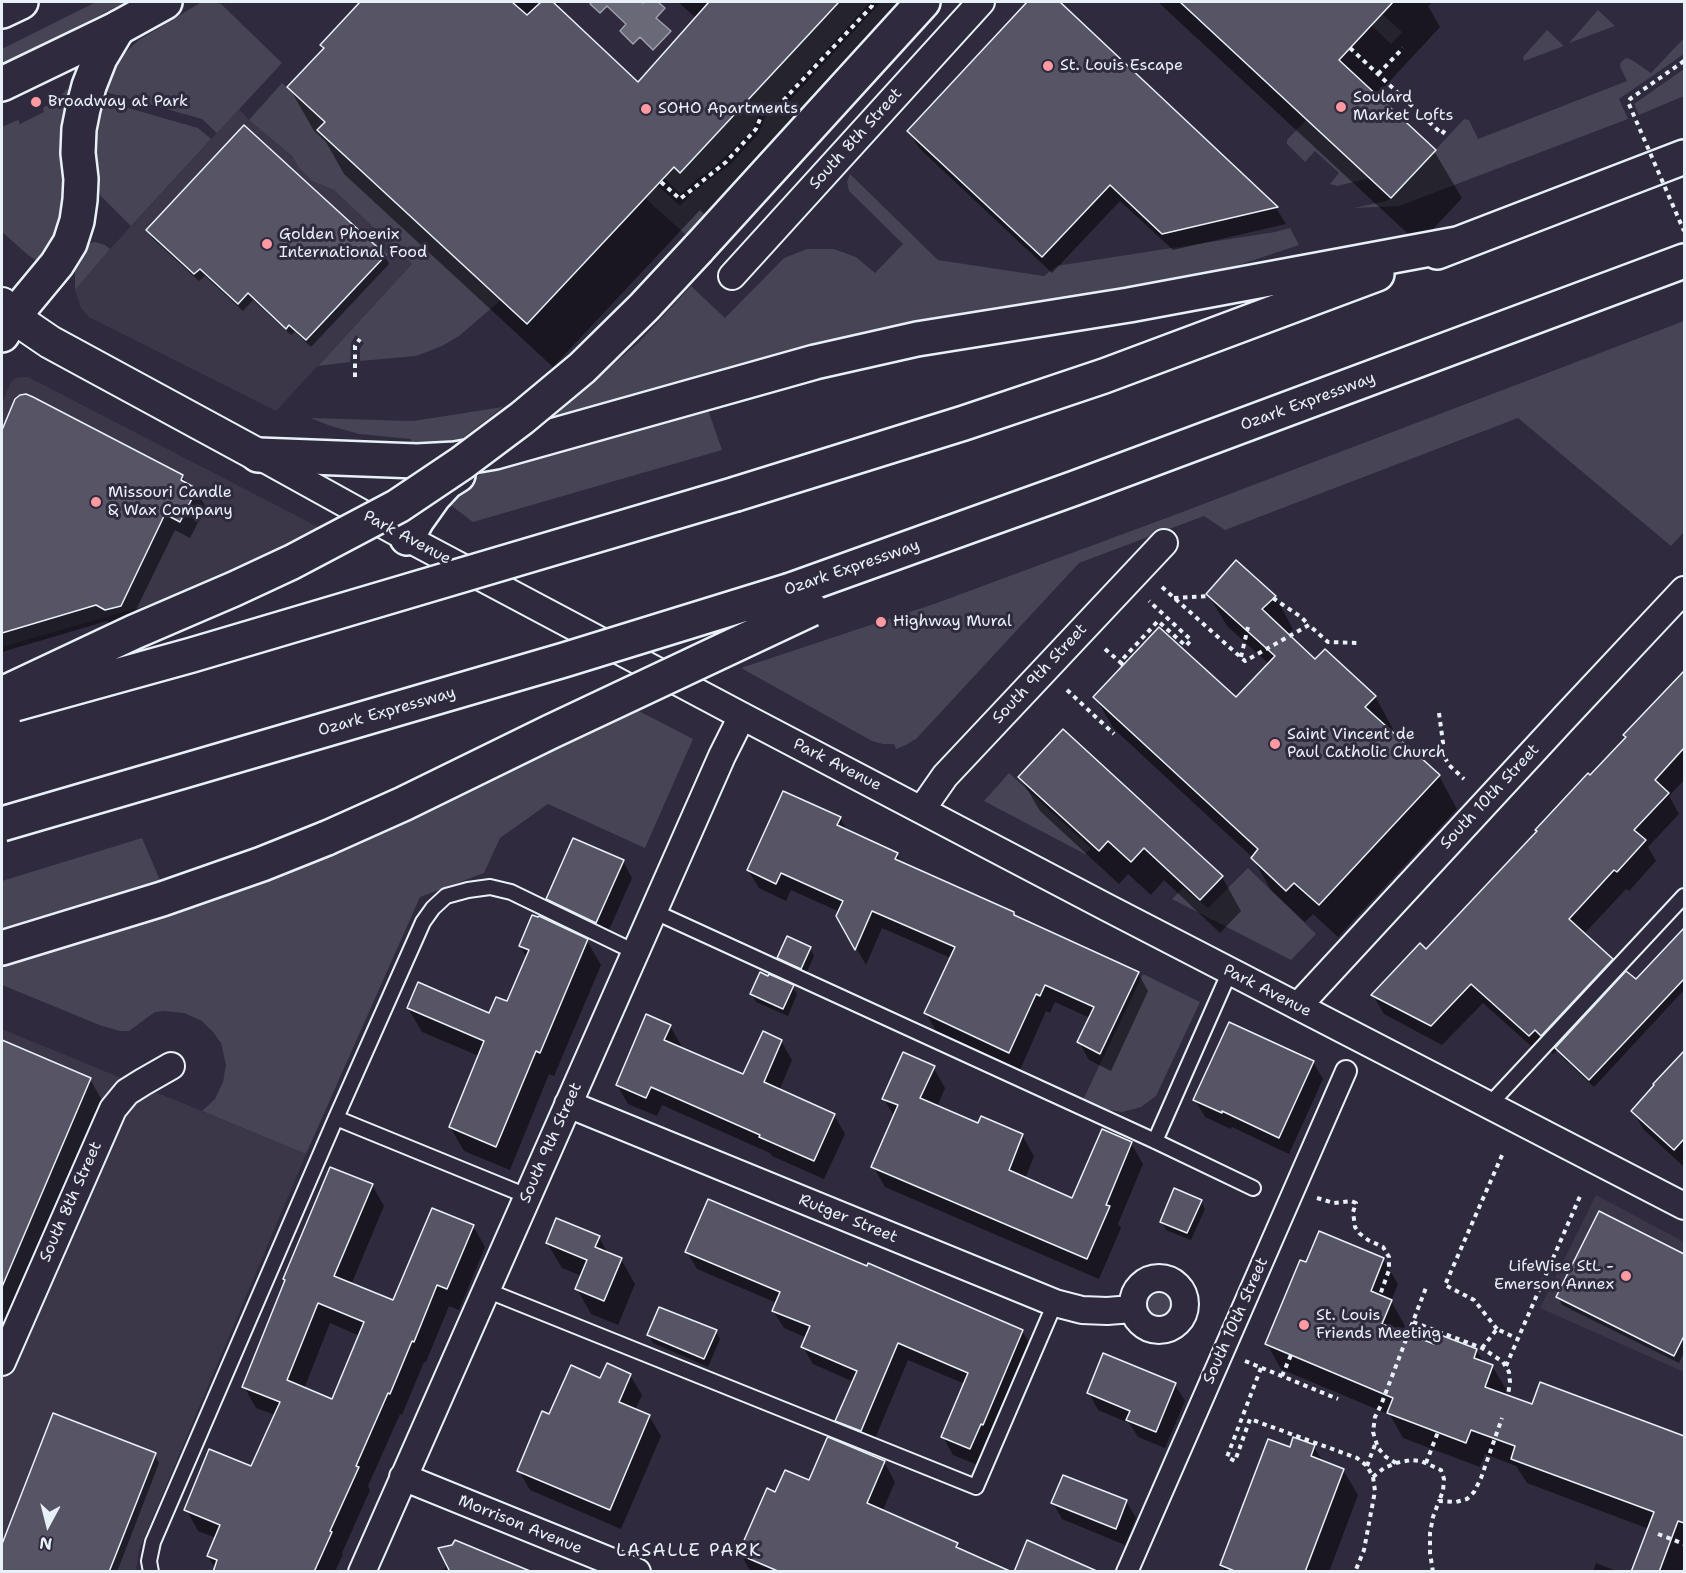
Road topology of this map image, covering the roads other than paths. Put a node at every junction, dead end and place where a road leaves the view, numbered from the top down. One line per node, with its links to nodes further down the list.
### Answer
1 (21, 2): 5 (main road)
2 (165, 2): 6 (main road)
3 (923, 2): 19 (main road, bridge)
4 (981, 2): 11 (street, South 8th Street)
5 (2, 11)
6 (118, 28): 7 (main road); 12 (main road)
7 (2, 84)
8 (1684, 157): 9 (main road)
9 (1457, 244): 13 (main road); 20 (main road, bridge)
10 (1684, 261): 18 (main road, Ozark Expressway)
11 (732, 276)
12 (6, 318): 14 (street, Park Avenue)
13 (495, 452): 14 (main road); 15 (main road)
14 (258, 455): 15 (street, Park Avenue)
15 (407, 538): 21 (street, Park Avenue)
16 (1164, 543): 22 (street, South 9th Street)
17 (1684, 590): 29 (street, South 10th Street)
18 (801, 599): 23 (main road, Ozark Expressway, bridge); 26 (main road, bridge)
19 (2, 694)
20 (2, 708)
21 (742, 716): 22 (street, Park Avenue); 25 (street, South 9th Street)
22 (922, 809): 28 (street, Park Avenue)
23 (2, 825)
24 (1684, 896): 33 (lane)
25 (653, 912): 27 (street, South 9th Street); 35 (lane)
26 (2, 948)
27 (635, 952): 32 (street, South 9th Street); 34 (lane)
28 (1230, 972): 29 (street, Park Avenue); 35 (lane)
29 (1298, 1006): 33 (street, Park Avenue)
30 (171, 1066): 42 (street, South 8th Street)
31 (1346, 1071): 47 (street, South 10th Street)
32 (568, 1104): 37 (street, South 9th Street); 40 (street, Rutger Street)
33 (1490, 1105): 38 (street, Park Avenue)
34 (336, 1118): 37 (lane); 44 (lane)
35 (1155, 1141): 36 (lane)
36 (1253, 1188)
37 (528, 1196): 39 (street, South 9th Street)
38 (1684, 1206)
39 (486, 1290): 40 (lane); 43 (street, South 9th Street)
40 (1055, 1303): 41 (street, Rutger Street)
41 (1133, 1309)
42 (2, 1362)
43 (403, 1477): 45 (street, South 9th Street); 46 (street, Morrison Avenue)
44 (151, 1572)
45 (362, 1572)
46 (638, 1572)
47 (1127, 1572)

